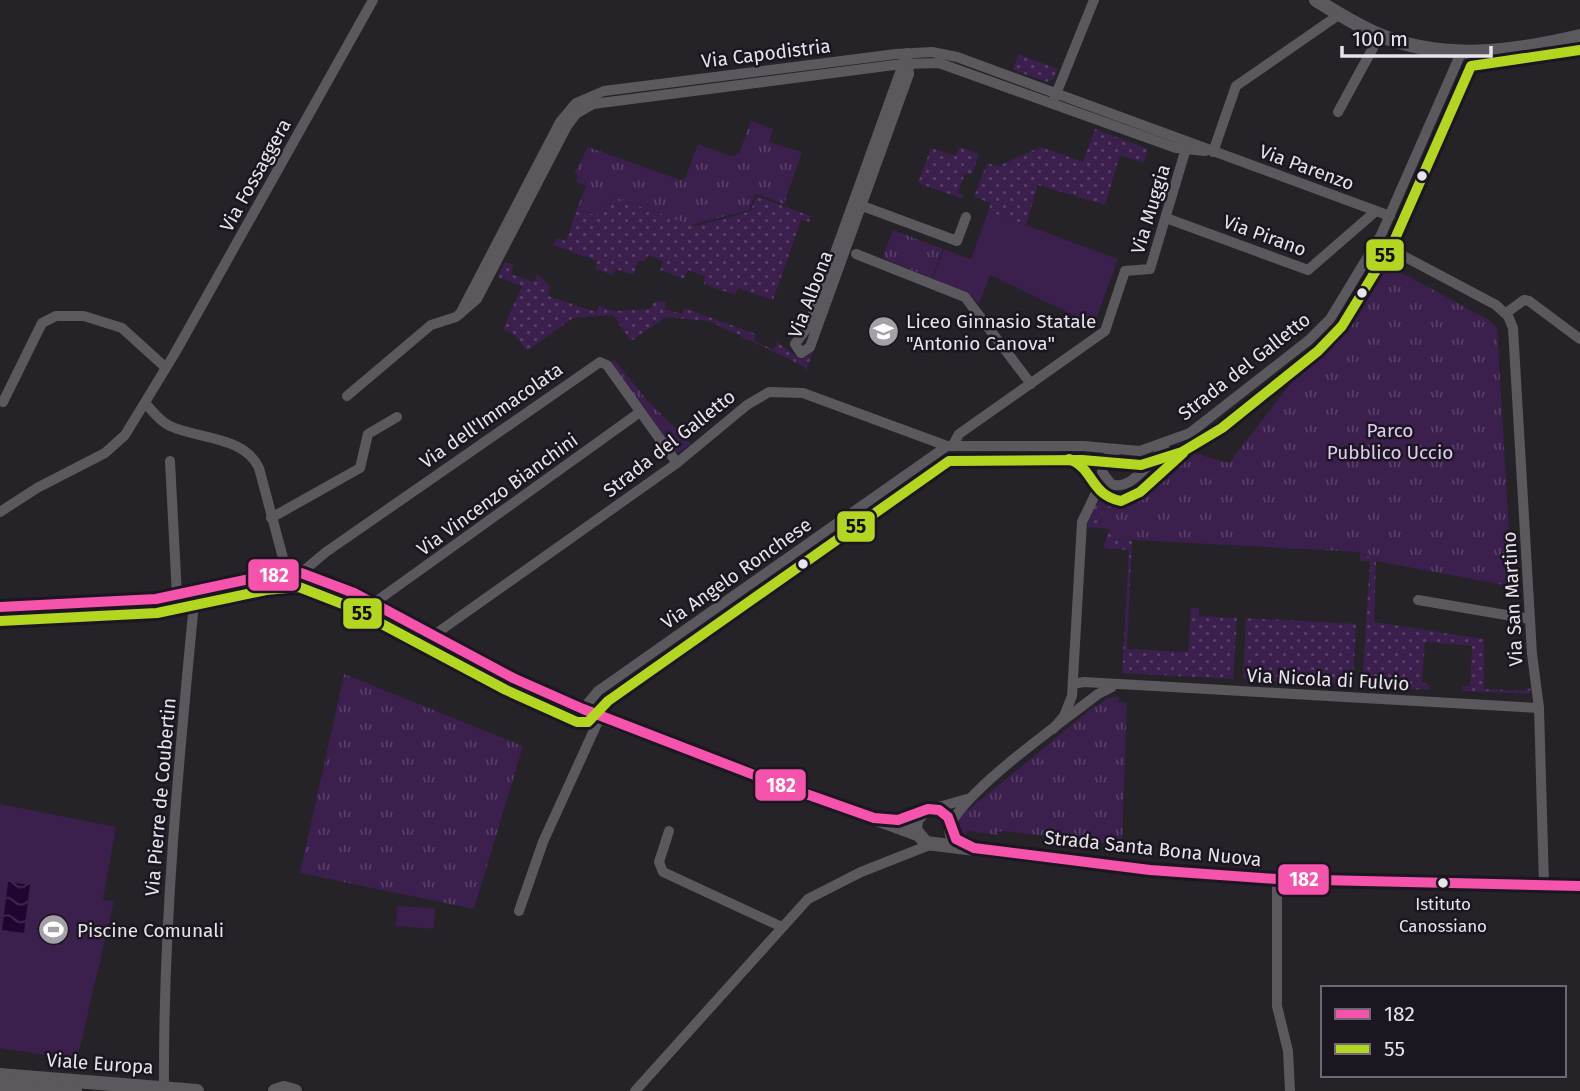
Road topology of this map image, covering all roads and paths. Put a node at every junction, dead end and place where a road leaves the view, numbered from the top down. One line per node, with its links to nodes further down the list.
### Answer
1 (373, 0): 27 (street, Via Fossaggera)
2 (1094, 0): 13 (street)
3 (1316, 0): 4 (street)
4 (1340, 14): 5 (street); 16 (street)
5 (1380, 36): 7 (street); 14 (street)
6 (1580, 36): 7 (street)
7 (1461, 53): 19 (street, Strada del Galletto)
8 (906, 60): 9 (street, Via Capodistria); 10 (street, Via Capodistria); 11 (street, Via Albona); 12 (street, Via Albona); 13 (street, Via Capodistria); 25 (street, Via Capodistria)
9 (929, 63): 11 (street, Via Albona); 13 (street, Via Capodistria)
10 (874, 67): 12 (street); 25 (street, Via Capodistria)
11 (905, 84): 17 (street, Via Albona)
12 (894, 88): 17 (street, Via Albona)
13 (1055, 98): 15 (street, Via Capodistria)
14 (1338, 112)
15 (1187, 146): 16 (street, Via Parenzo); 21 (street, Via Muggia)
16 (1213, 152): 18 (street, Via Parenzo)
17 (858, 204): 17 (street, Via Albona); 20 (street)
18 (1376, 211): 19 (street, Via Parenzo); 21 (street, Via Pirano)
19 (1390, 216): 22 (street, Strada del Galletto)
20 (966, 217)
21 (1166, 218): 28 (street, Via Muggia)
22 (1377, 242): 24 (street); 35 (street, Strada del Galletto)
23 (856, 254): 28 (street)
24 (1506, 313): 26 (street); 54 (street, Via San Martino)
25 (460, 314): 29 (street, Via Capodistria)
26 (1580, 339)
27 (165, 367): 30 (street); 31 (street, Via Fossaggera)
28 (1031, 384): 34 (street)
29 (346, 396)
30 (3, 402)
31 (145, 404): 46 (street, Via Fossaggera); 47 (street)
32 (640, 412): 41 (street, Via dell'Immacolata); 48 (street, Via dell'Immacolata); 52 (street, Via Vincenzo Bianchini)
33 (397, 417): 47 (street)
34 (979, 423): 36 (street); 37 (street)
35 (1176, 440): 39 (street, Strada del Galletto); 43 (street, Strada del Galletto)
36 (950, 446): 37 (street, Strada del Galletto); 41 (street, Strada del Galletto); 62 (street, Via Angelo Ronchese)
37 (971, 446): 38 (street, Strada del Galletto)
38 (1073, 446): 39 (street, Strada del Galletto); 42 (street)
39 (1122, 451): 42 (street); 43 (street)
40 (170, 461): 50 (street)
41 (677, 463): 55 (street, Strada del Galletto)
42 (1103, 472): 44 (street); 45 (street, Via Nicola di Fulvio)
43 (1138, 473): 44 (street)
44 (1121, 487): 45 (street)
45 (1091, 502): 56 (street, Via Nicola di Fulvio)
46 (0, 512)
47 (271, 518): 48 (street)
48 (294, 573): 49 (street); 52 (street)
49 (195, 593): 50 (street); 81 (street, Via Pierre de Coubertin)
50 (177, 596): 53 (street)
51 (1418, 600): 54 (street)
52 (374, 603): 55 (street)
53 (0, 607)
54 (1530, 619): 61 (street, Via San Martino)
55 (433, 635): 62 (street)
56 (1074, 668): 57 (street); 58 (street, Via Nicola di Fulvio)
57 (1093, 682): 58 (street, Via Nicola di Fulvio); 59 (street, Via Nicola di Fulvio)
58 (1073, 686): 60 (street); 64 (street, Via Nicola di Fulvio)
59 (1116, 686): 60 (street, Via Nicola di Fulvio); 61 (street, Via Nicola di Fulvio)
60 (1098, 694): 64 (street, Via Nicola di Fulvio)
61 (1539, 708): 75 (street, Via San Martino)
62 (583, 709): 63 (street)
63 (600, 717): 67 (street); 77 (street)
64 (1053, 729): 65 (street, Via Nicola di Fulvio)
65 (979, 791): 66 (street); 68 (street)
66 (928, 810): 67 (street); 68 (street); 70 (street)
67 (874, 818): 70 (street)
68 (950, 827): 71 (street); 72 (street)
69 (670, 831): 78 (street)
70 (918, 835): 71 (street); 73 (street)
71 (935, 844): 72 (street, Strada Santa Bona Nuova); 73 (street)
72 (975, 848): 74 (street, Strada Santa Bona Nuova)
73 (906, 853): 78 (street)
74 (1277, 879): 75 (street, Strada Santa Bona Nuova); 88 (street)
75 (1544, 885): 76 (street, Strada Santa Bona Nuova)
76 (1580, 886)
77 (519, 911)
78 (782, 927): 87 (street)
79 (0, 1075): 81 (street, Viale Europa)
80 (0, 1085): 82 (street, Viale Europa)
81 (164, 1087): 84 (street, Viale Europa)
82 (48, 1090): 83 (street, Viale Europa)
83 (75, 1091)
84 (197, 1091)
85 (275, 1091): 86 (street)
86 (295, 1091)
87 (635, 1091)
88 (1290, 1091)

